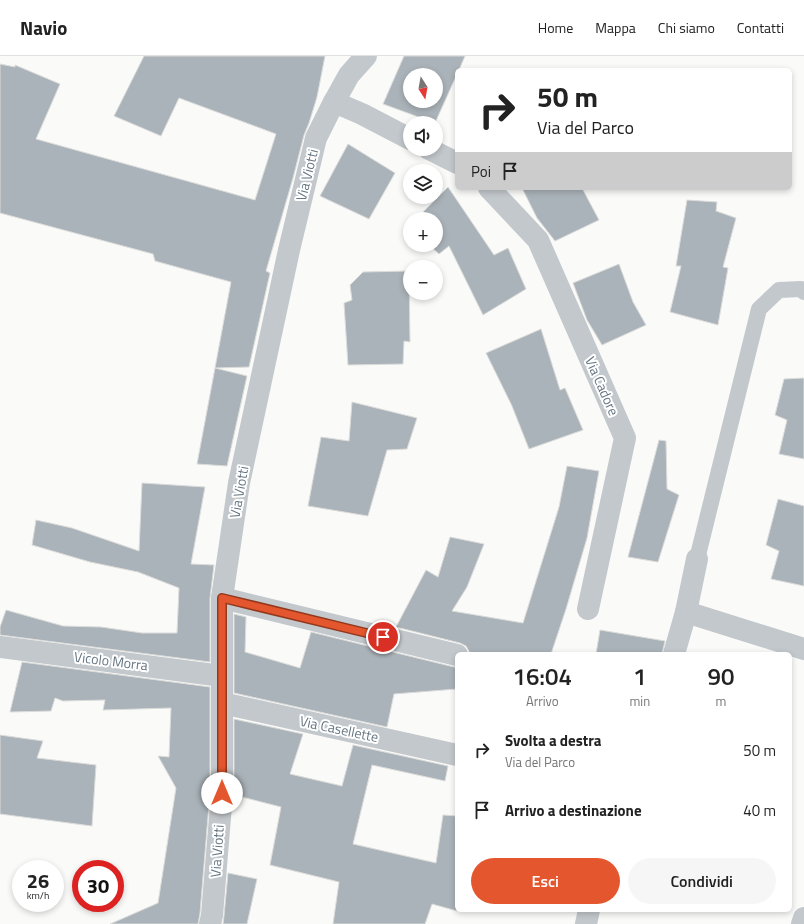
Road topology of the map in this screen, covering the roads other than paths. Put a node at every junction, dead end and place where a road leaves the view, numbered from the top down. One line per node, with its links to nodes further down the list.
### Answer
1 (366, 56): 2 (street, Via Viotti)
2 (349, 65): 3 (street, Via Viotti)
3 (334, 102): 4 (street); 10 (street, Via Viotti)
4 (403, 135)
5 (442, 156): 6 (street)
6 (455, 163)
7 (490, 190): 11 (street, Via Cadore)
8 (804, 292): 9 (lane)
9 (697, 559): 12 (street)
10 (222, 598): 16 (street); 17 (street, Via Viotti)
11 (588, 609)
12 (686, 612): 14 (street); 15 (street)
13 (0, 647): 17 (street, Vicolo Morra)
14 (804, 649)
15 (675, 652)
16 (455, 654)
17 (222, 676): 18 (street, Via Viotti)
18 (222, 703): 19 (street, Via Casellette); 21 (street, Via Viotti)
19 (455, 755)
20 (804, 918): 22 (street)
21 (210, 924)
22 (802, 924)

